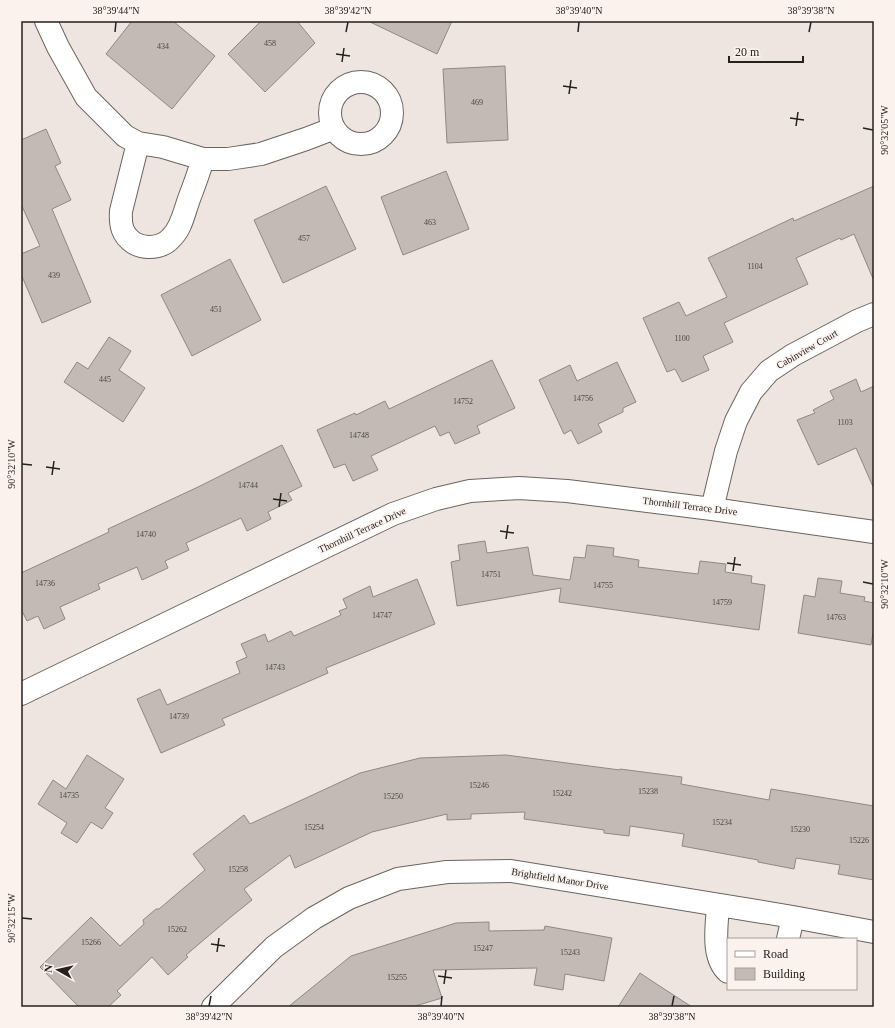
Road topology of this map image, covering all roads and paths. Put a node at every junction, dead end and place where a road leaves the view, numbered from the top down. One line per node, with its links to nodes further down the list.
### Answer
1 (46, 21): 3 (street)
2 (332, 129): 4 (street)
3 (138, 143): 4 (street); 4 (street)
4 (203, 158)
5 (874, 314): 6 (street, Cabinview Court)
6 (712, 509): 7 (street, Thornhill Terrace Drive); 8 (street, Thornhill Terrace Drive)
7 (874, 532)
8 (21, 694)
9 (718, 904): 10 (street, Brightfield Manor Drive); 13 (street); 14 (street, Brightfield Manor Drive)
10 (793, 917): 11 (street, Brightfield Manor Drive); 12 (street)
11 (874, 932)
12 (788, 938)
13 (727, 971)
14 (213, 1007)

